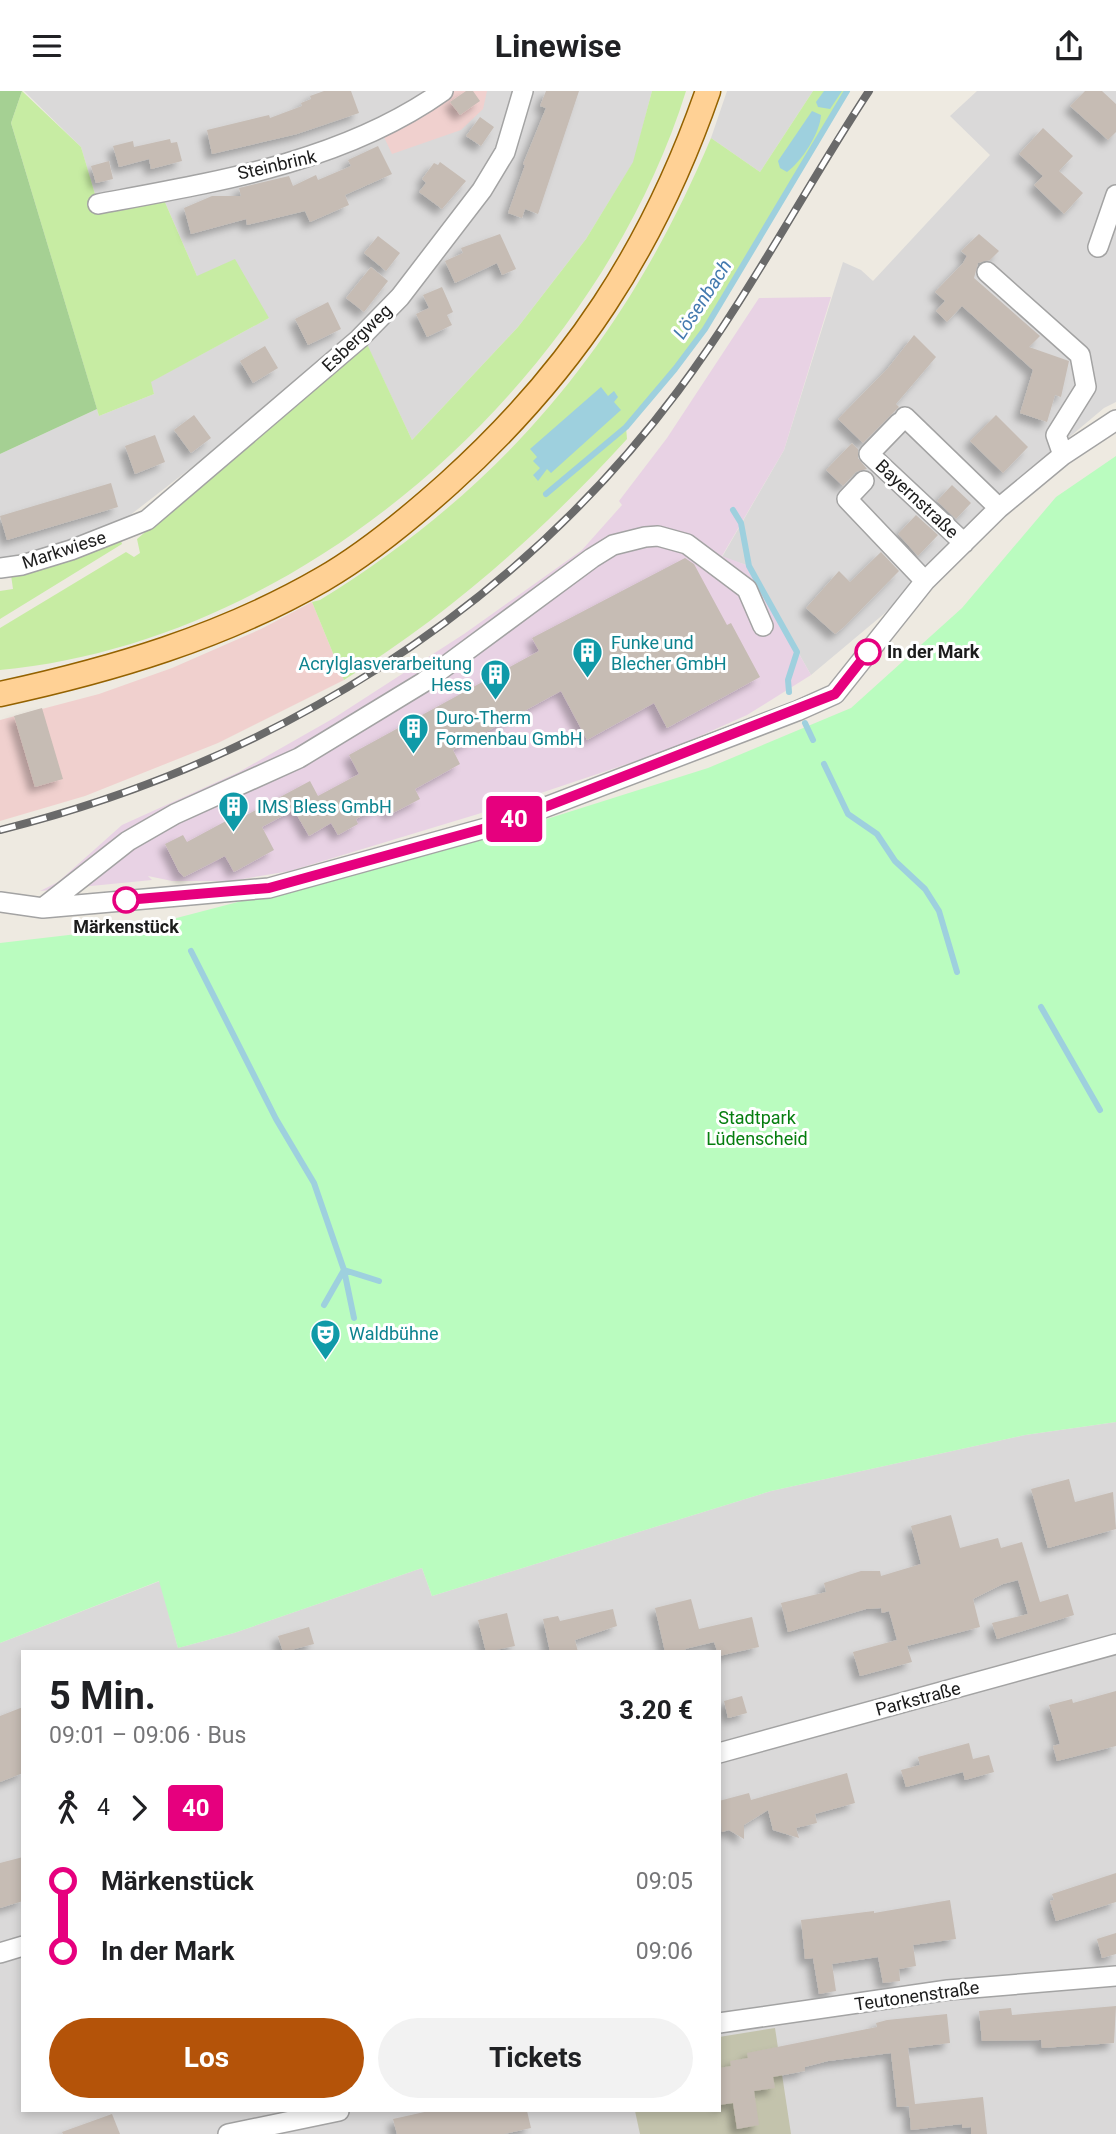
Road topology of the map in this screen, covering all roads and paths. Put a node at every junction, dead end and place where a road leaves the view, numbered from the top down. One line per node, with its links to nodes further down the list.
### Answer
1 (443, 91): 5 (street, Steinbrink)
2 (523, 91): 12 (street, Esbergweg)
3 (708, 91): 17 (main road)
4 (1116, 195): 6 (street)
5 (98, 204)
6 (1098, 247)
7 (987, 272): 9 (street)
8 (1116, 420): 9 (street, Bayernstraße)
9 (1063, 455): 11 (street, Bayernstraße)
10 (863, 481): 15 (street, Bayernstraße)
11 (999, 508): 13 (street, Bayernstraße); 13 (street, Bayernstraße)
12 (126, 528): 14 (street, Markwiese)
13 (964, 544): 15 (street, Bayernstraße)
14 (0, 568)
15 (926, 581): 19 (street, Bayernstraße)
16 (763, 626): 19 (street)
17 (0, 694)
18 (0, 902): 19 (street, Bayernstraße)
19 (43, 908)
20 (1116, 1644): 21 (street, Parkstraße)
21 (721, 1752)
22 (21, 1947): 23 (street)
23 (0, 1953)
24 (1116, 1976): 25 (street, Teutonenstraße)
25 (721, 2024)
26 (335, 2112): 27 (street)
27 (228, 2134)

